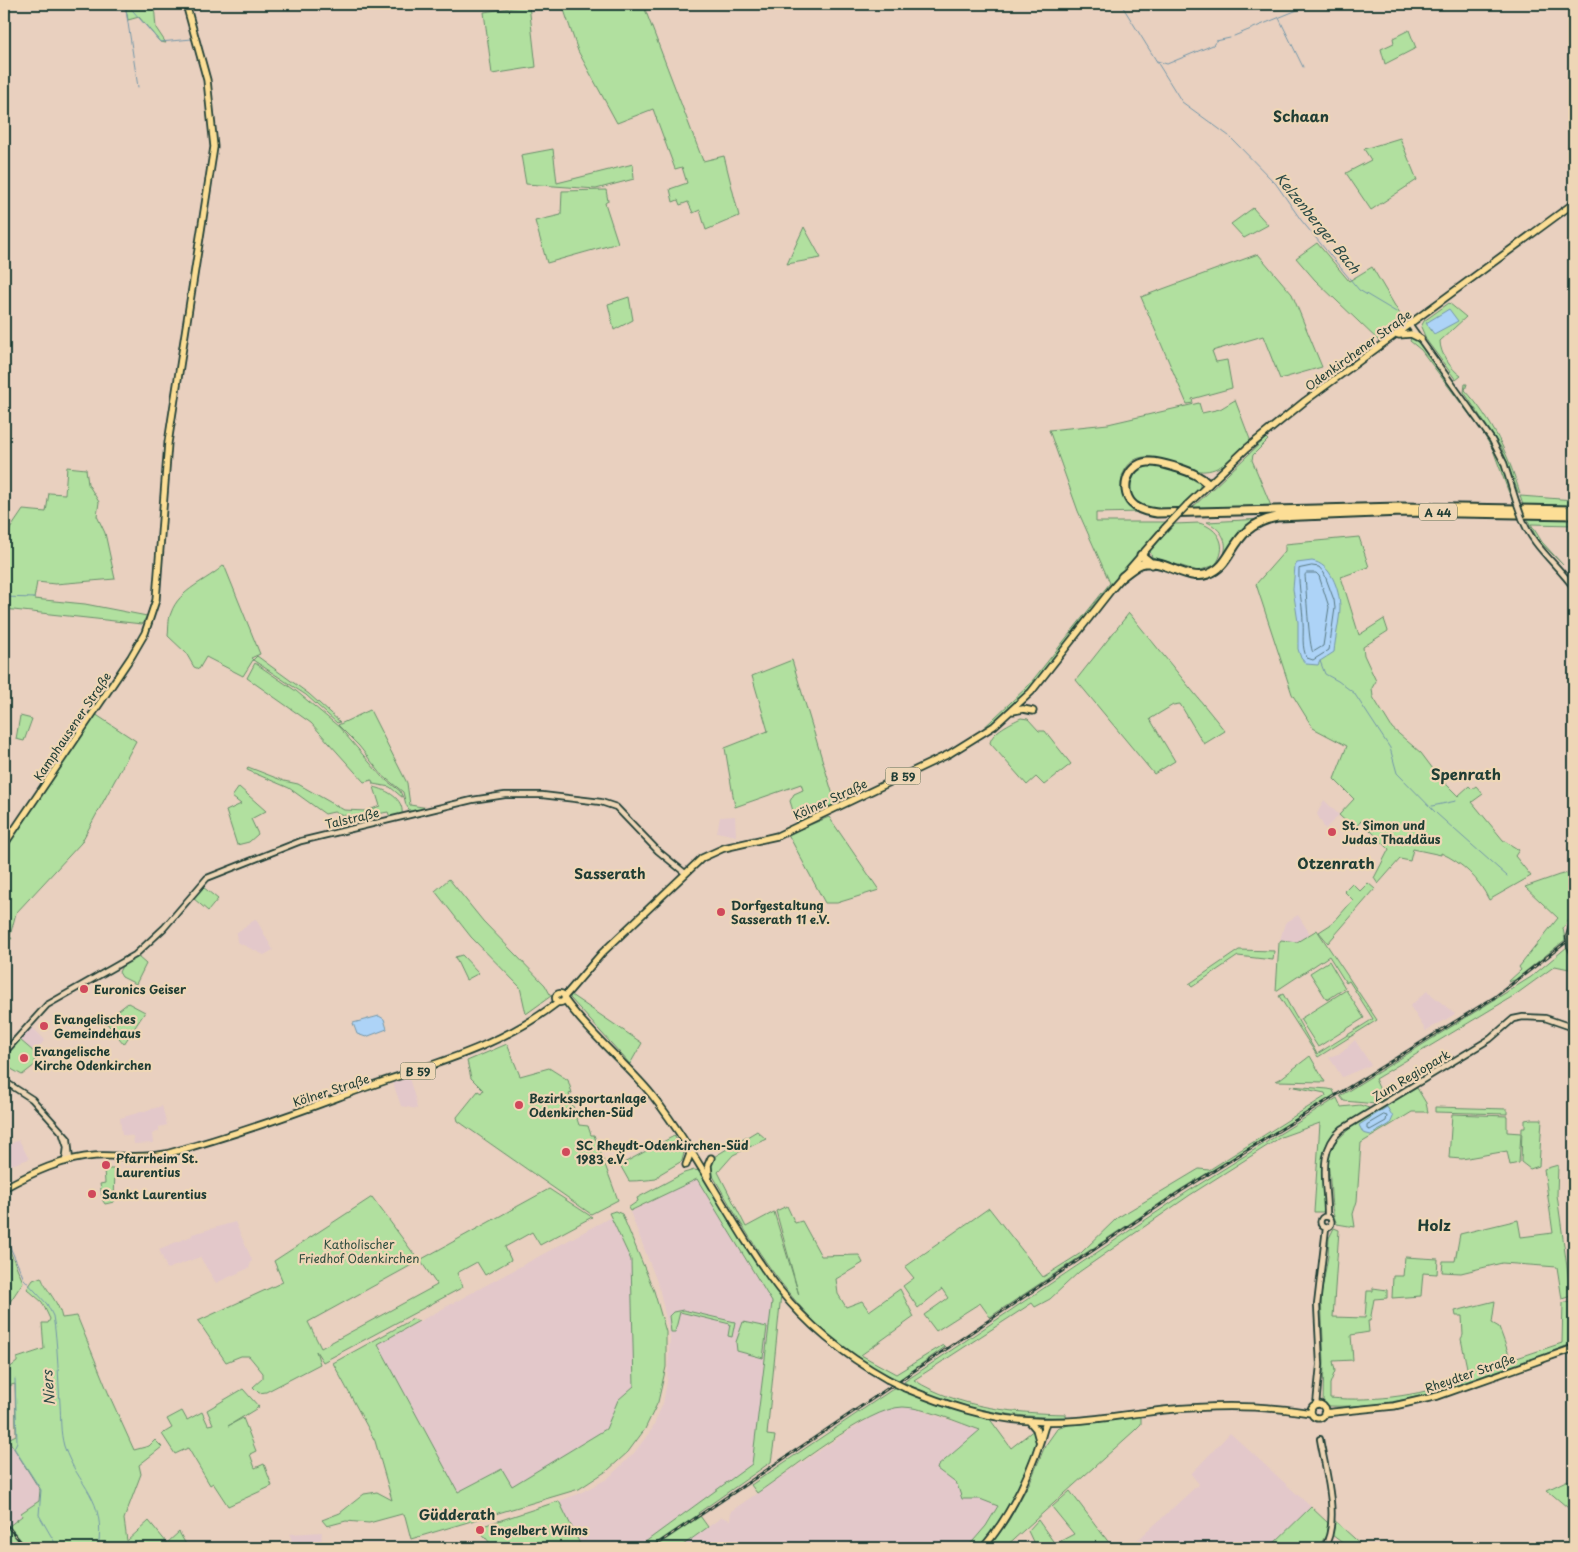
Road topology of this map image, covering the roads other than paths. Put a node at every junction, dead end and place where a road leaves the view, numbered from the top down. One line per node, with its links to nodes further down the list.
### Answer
1 (186, 4): 16 (main road, Kamphausener Straße)
2 (1574, 202): 3 (main road, Odenkirchener Straße / B 59)
3 (1410, 324): 4 (main road, Odenkirchener Straße / B 59); 5 (street)
4 (1395, 336): 5 (main road); 6 (main road, Odenkirchener Straße / B 59)
5 (1421, 339): 13 (street, bridge)
6 (1208, 484): 7 (highway, A 44); 9 (main road, Odenkirchener Straße / B 59, bridge)
7 (1574, 510)
8 (1574, 516): 11 (highway, A 44)
9 (1165, 528): 10 (main road, Kölner Straße / B 59)
10 (1141, 555): 11 (highway); 12 (main road, Kölner Straße / B 59)
11 (1154, 564): 12 (highway)
12 (1122, 577): 15 (main road, Kölner Straße / B 59)
13 (1574, 588)
14 (1033, 711): 15 (main road)
15 (1011, 712): 17 (main road, Kölner Straße / B 59)
16 (4, 845)
17 (685, 873): 20 (main road, Kölner Straße / B 59); 22 (street, Talstraße)
18 (1574, 918): 19 (street, bridge)
19 (1574, 956)
20 (561, 999): 24 (main road); 26 (main road, Kölner Straße / B 59)
21 (1574, 1028): 31 (street, Zum Regiopark)
22 (4, 1053)
23 (4, 1081): 26 (street)
24 (676, 1128): 27 (main road); 28 (main road, Rheydter Straße)
25 (711, 1158): 28 (main road)
26 (68, 1162): 29 (main road, B 59)
27 (686, 1165)
28 (709, 1178): 32 (main road, Rheydter Straße, bridge)
29 (4, 1188)
30 (1574, 1348): 31 (main road, Rheydter Straße)
31 (1318, 1409): 33 (main road, Rheydter Straße)
32 (1028, 1421): 33 (main road, Rheydter Straße); 35 (main road)
33 (1046, 1422): 35 (main road)
34 (1320, 1439): 37 (street)
35 (1039, 1445): 36 (main road)
36 (983, 1548)
37 (1324, 1548)

